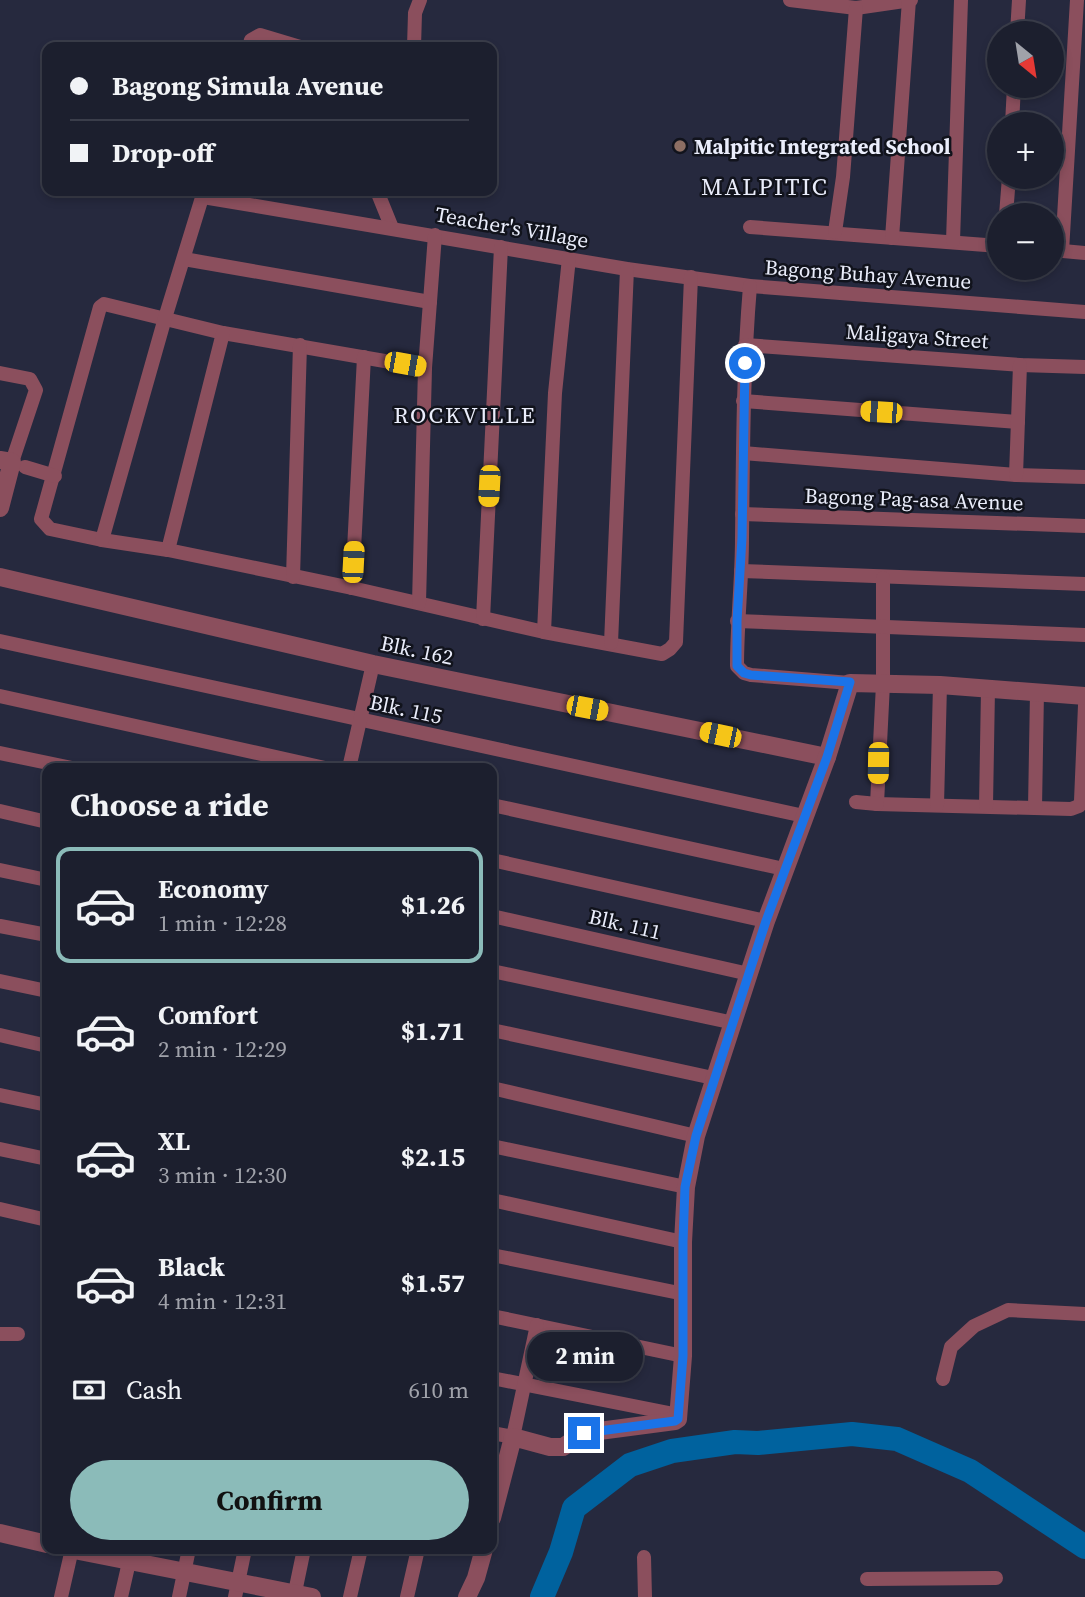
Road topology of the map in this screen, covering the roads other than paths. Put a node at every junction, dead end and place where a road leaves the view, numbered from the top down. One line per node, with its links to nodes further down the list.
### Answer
1 (419, 0): 11 (street)
2 (790, 0): 7 (street)
3 (910, 0): 7 (street); 20 (street)
4 (961, 0): 21 (street)
5 (1019, 0): 8 (street)
6 (1077, 0): 15 (street)
7 (856, 8): 18 (street)
8 (1018, 21)
9 (250, 42): 10 (street)
10 (283, 42)
11 (414, 42)
12 (203, 196): 27 (street)
13 (215, 196): 17 (street, Teacher's Village)
14 (379, 196): 17 (street)
15 (1061, 203)
16 (750, 226): 18 (street)
17 (391, 228): 19 (street, Teacher's Village)
18 (835, 232): 20 (street)
19 (435, 235): 23 (street, Teacher's Village); 31 (street)
20 (892, 238): 21 (street)
21 (953, 241): 22 (street)
22 (987, 245)
23 (500, 247): 26 (street, Teacher's Village); 61 (street)
24 (1064, 252): 25 (street)
25 (1085, 253)
26 (569, 258): 28 (street, Teacher's Village); 64 (street)
27 (184, 259): 31 (street); 33 (street)
28 (627, 269): 29 (street, Teacher's Village); 67 (street)
29 (691, 277): 30 (street, Bagong Buhay Avenue); 67 (street)
30 (750, 286): 32 (street, Bagong Buhay Avenue); 36 (street)
31 (430, 302): 40 (street)
32 (1085, 312)
33 (165, 318): 34 (street); 47 (street); 52 (street)
34 (223, 333): 35 (street); 53 (street)
35 (300, 345): 37 (street); 56 (street)
36 (745, 345): 38 (street, Maligaya Street); 42 (street)
37 (363, 357): 40 (street); 59 (street)
38 (1020, 365): 39 (street, Maligaya Street); 43 (street)
39 (1085, 366)
40 (425, 368): 60 (street)
41 (0, 373): 45 (street)
42 (743, 401): 43 (street); 44 (street)
43 (1018, 422): 46 (street)
44 (743, 453): 46 (street); 50 (street)
45 (12, 463): 47 (street); 49 (street)
46 (1016, 475): 48 (street)
47 (55, 476): 52 (street)
48 (1085, 477)
49 (0, 508)
50 (742, 514): 51 (street, Bagong Pag-asa Avenue); 54 (street)
51 (1085, 526)
52 (102, 540): 53 (street)
53 (168, 550): 56 (street)
54 (741, 572): 57 (street); 62 (street)
55 (0, 577): 68 (street, Blk. 162)
56 (293, 577): 59 (street)
57 (883, 578): 58 (street); 63 (street)
58 (1085, 584)
59 (352, 588): 60 (street)
60 (419, 603): 61 (street)
61 (483, 619): 64 (street)
62 (737, 621): 63 (street); 69 (street)
63 (882, 628): 65 (street); 70 (street)
64 (544, 632): 67 (street)
65 (1085, 635)
66 (0, 641): 77 (street, Blk. 115)
67 (611, 643)
68 (373, 664): 77 (street); 79 (street, Blk. 162)
69 (850, 682): 70 (street); 79 (street)
70 (883, 684): 71 (street); 84 (street)
71 (940, 685): 72 (street); 85 (street)
72 (988, 689): 73 (street); 87 (street)
73 (1037, 692): 75 (street); 88 (street)
74 (0, 696): 81 (street)
75 (1085, 696)
76 (1085, 705): 88 (street)
77 (362, 721): 82 (street); 90 (street, Blk. 115)
78 (0, 752): 80 (street)
79 (827, 757): 90 (street)
80 (50, 763)
81 (302, 763)
82 (350, 763)
83 (856, 802): 84 (street)
84 (877, 804): 85 (street)
85 (937, 805): 87 (street)
86 (497, 806): 93 (street)
87 (986, 806): 88 (street)
88 (1035, 808)
89 (0, 811): 91 (street)
90 (804, 816): 93 (street)
91 (42, 821)
92 (497, 861): 97 (street)
93 (784, 869): 97 (street)
94 (0, 870): 95 (street)
95 (42, 879)
96 (497, 917): 101 (street, Blk. 111)
97 (766, 921): 101 (street)
98 (0, 926): 99 (street)
99 (42, 934)
100 (497, 972): 104 (street)
101 (749, 974): 104 (street)
102 (0, 981): 103 (street)
103 (42, 990)
104 (734, 1023): 108 (street)
105 (497, 1031): 108 (street)
106 (0, 1035): 107 (street)
107 (42, 1045)
108 (713, 1078): 112 (street)
109 (497, 1089): 112 (street)
110 (0, 1095): 111 (street)
111 (42, 1104)
112 (696, 1136): 116 (street)
113 (497, 1147): 116 (street)
114 (0, 1149): 115 (street)
115 (42, 1158)
116 (685, 1187): 120 (street)
117 (497, 1201): 120 (street)
118 (0, 1209): 119 (street)
119 (42, 1219)
120 (683, 1242): 122 (street)
121 (497, 1256): 122 (street)
122 (684, 1294): 128 (street)
123 (1085, 1314): 130 (street)
124 (497, 1317): 125 (street)
125 (537, 1325): 128 (street); 131 (street)
126 (0, 1334): 127 (street)
127 (18, 1334)
128 (683, 1356): 132 (street)
129 (497, 1379): 131 (street)
130 (943, 1379)
131 (523, 1385): 132 (street); 134 (street)
132 (679, 1415): 134 (street)
133 (497, 1434): 134 (street)
134 (513, 1437): 135 (street)
135 (497, 1499)
136 (0, 1533): 137 (street)
137 (42, 1543)
138 (70, 1554): 152 (street)
139 (131, 1554): 147 (street); 153 (street)
140 (188, 1554): 147 (street)
141 (245, 1554): 150 (street)
142 (304, 1554): 151 (street)
143 (360, 1554): 155 (street)
144 (417, 1554): 156 (street)
145 (483, 1554): 157 (street)
146 (644, 1557): 158 (street)
147 (185, 1570): 150 (street); 154 (street)
148 (996, 1578): 149 (street)
149 (867, 1579)
150 (236, 1590): 151 (street)
151 (300, 1596)
152 (61, 1597)
153 (121, 1597)
154 (178, 1597)
155 (350, 1597)
156 (407, 1597)
157 (467, 1597)
158 (645, 1597)

